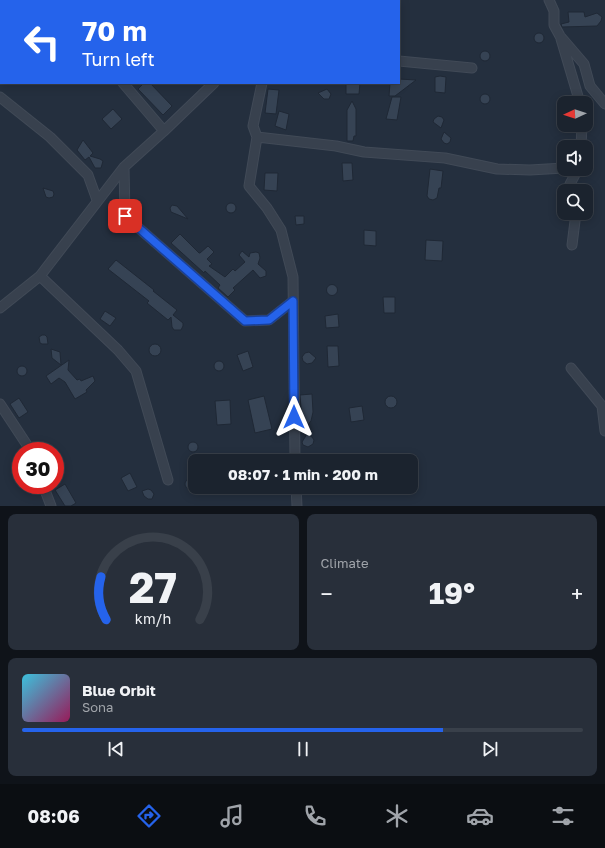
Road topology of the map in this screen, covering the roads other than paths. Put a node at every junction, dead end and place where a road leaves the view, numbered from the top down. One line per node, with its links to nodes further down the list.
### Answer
1 (549, 0): 2 (street)
2 (560, 36): 8 (street); 10 (street)
3 (400, 61): 4 (street)
4 (472, 68)
5 (124, 84): 11 (street)
6 (213, 84): 11 (street)
7 (262, 84): 12 (street)
8 (578, 96)
9 (0, 97): 15 (street)
10 (605, 104)
11 (164, 131): 13 (street)
12 (257, 137): 14 (street); 19 (street)
13 (124, 167): 15 (street); 19 (street)
14 (557, 168)
15 (97, 200): 18 (street)
16 (574, 220): 17 (street)
17 (572, 245)
18 (40, 276): 20 (street); 26 (street)
19 (293, 301): 25 (street)
20 (0, 308)
21 (571, 368): 23 (street)
22 (0, 404): 24 (street)
23 (605, 431)
24 (25, 442)
25 (295, 454)
26 (168, 480)
27 (46, 494): 29 (street)
28 (296, 494): 30 (street)
29 (51, 506)
30 (297, 506)

